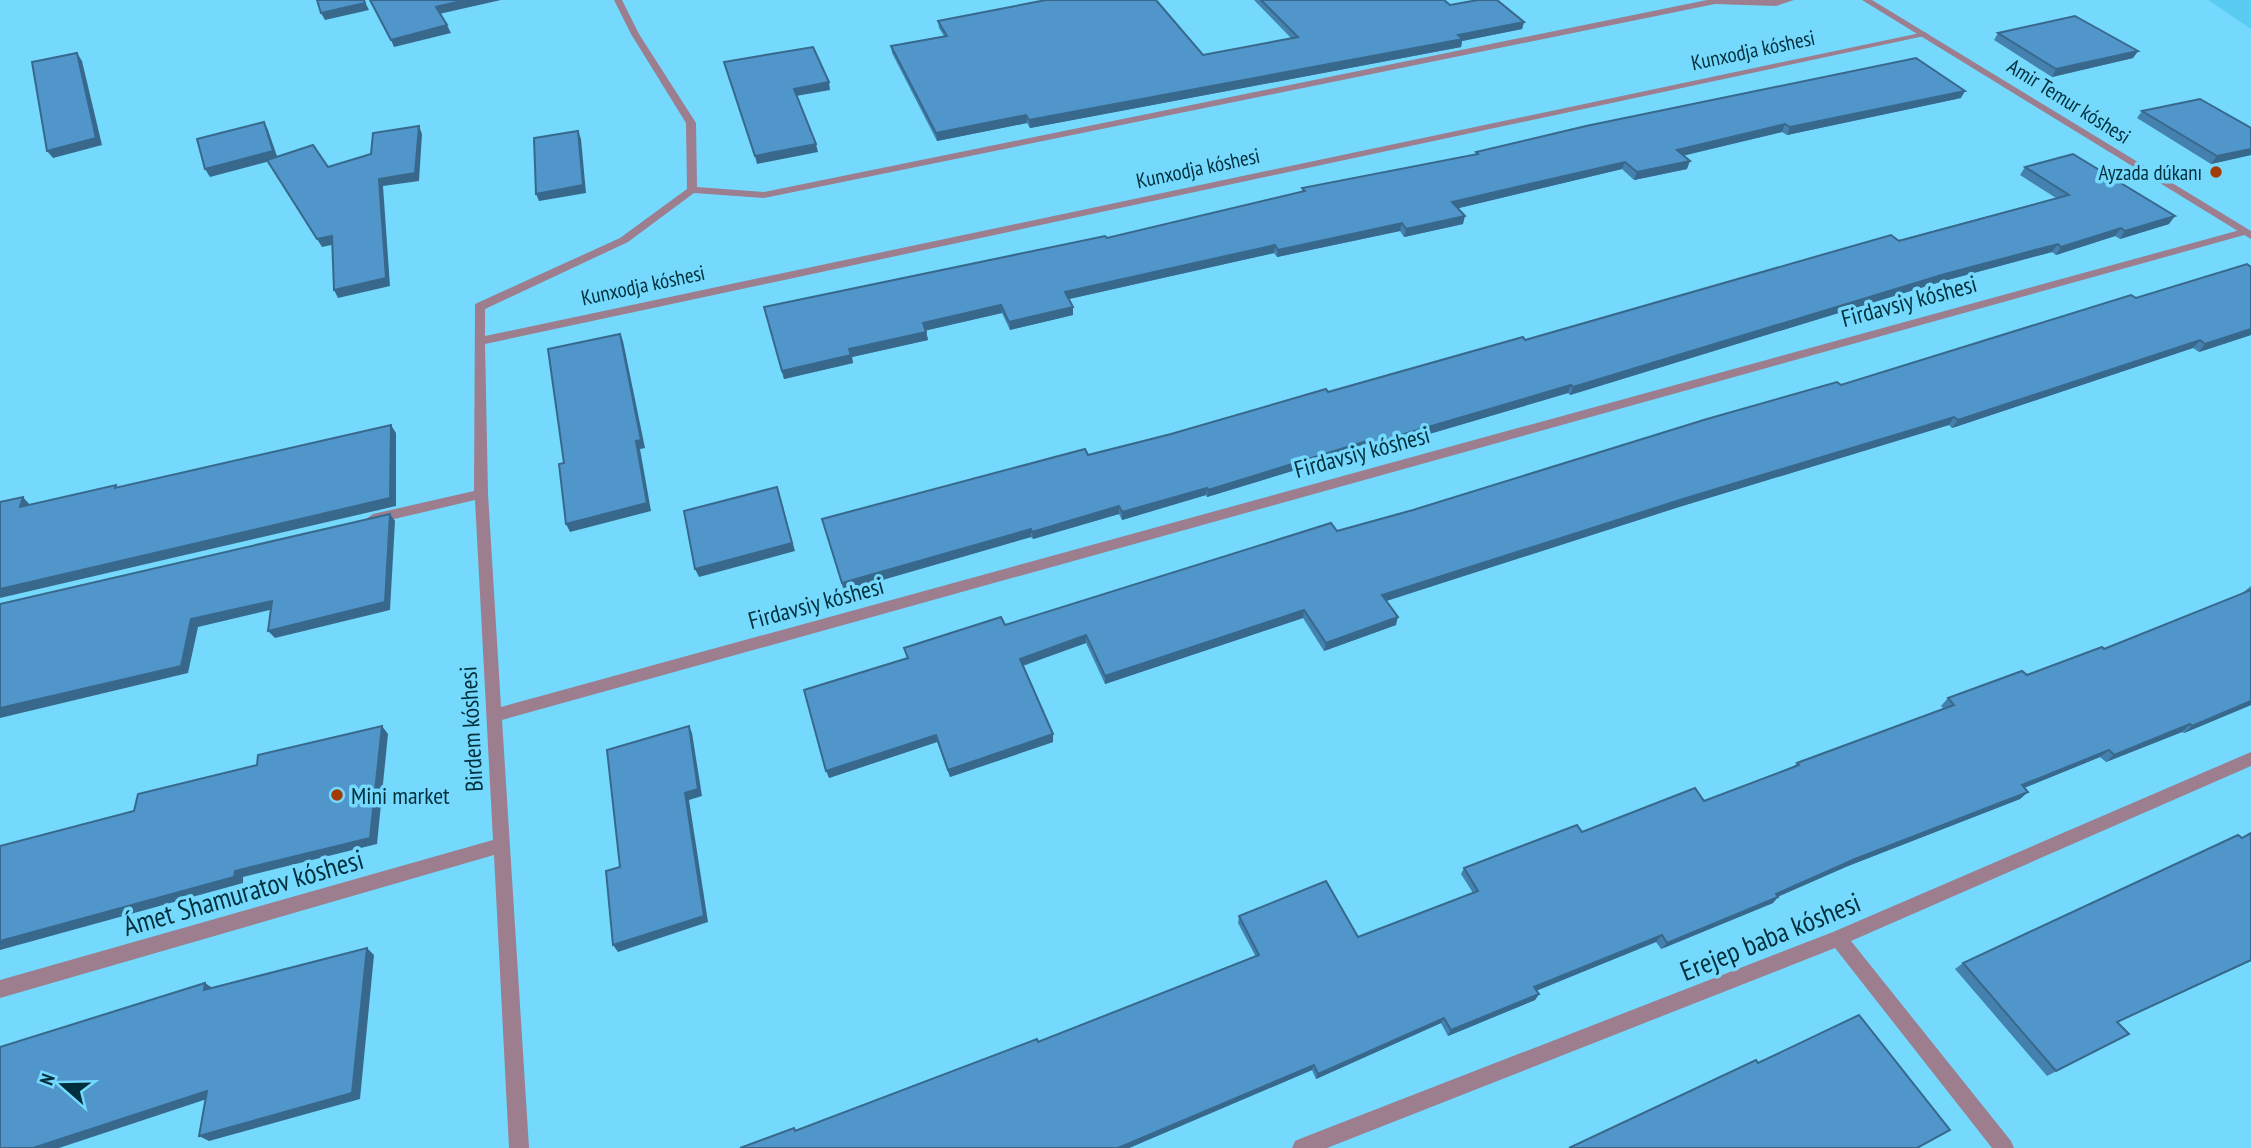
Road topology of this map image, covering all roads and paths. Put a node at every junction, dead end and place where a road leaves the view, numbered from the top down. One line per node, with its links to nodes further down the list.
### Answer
1 (618, 0): 5 (street)
2 (1790, 0): 5 (street)
3 (1866, 0): 4 (street, Amir Temur kóshesi)
4 (1925, 35): 6 (street, Amir Temur kóshesi); 7 (street, Kunxodja kóshesi)
5 (692, 190): 7 (street, Birdem kóshesi)
6 (2248, 234): 10 (street, Firdavsiy kóshesi)
7 (480, 341): 8 (street, Birdem kóshesi)
8 (481, 494): 9 (street); 10 (street, Birdem kóshesi)
9 (361, 522)
10 (493, 716): 12 (street, Birdem kóshesi)
11 (2251, 759): 13 (street, Erejep baba kóshesi)
12 (501, 845): 14 (street, Ámet Shamuratov kóshesi); 15 (street, Birdem kóshesi)
13 (1838, 938): 16 (street, Erejep baba kóshesi); 17 (street)
14 (0, 989)
15 (519, 1148)
16 (1303, 1148)
17 (2004, 1148)

